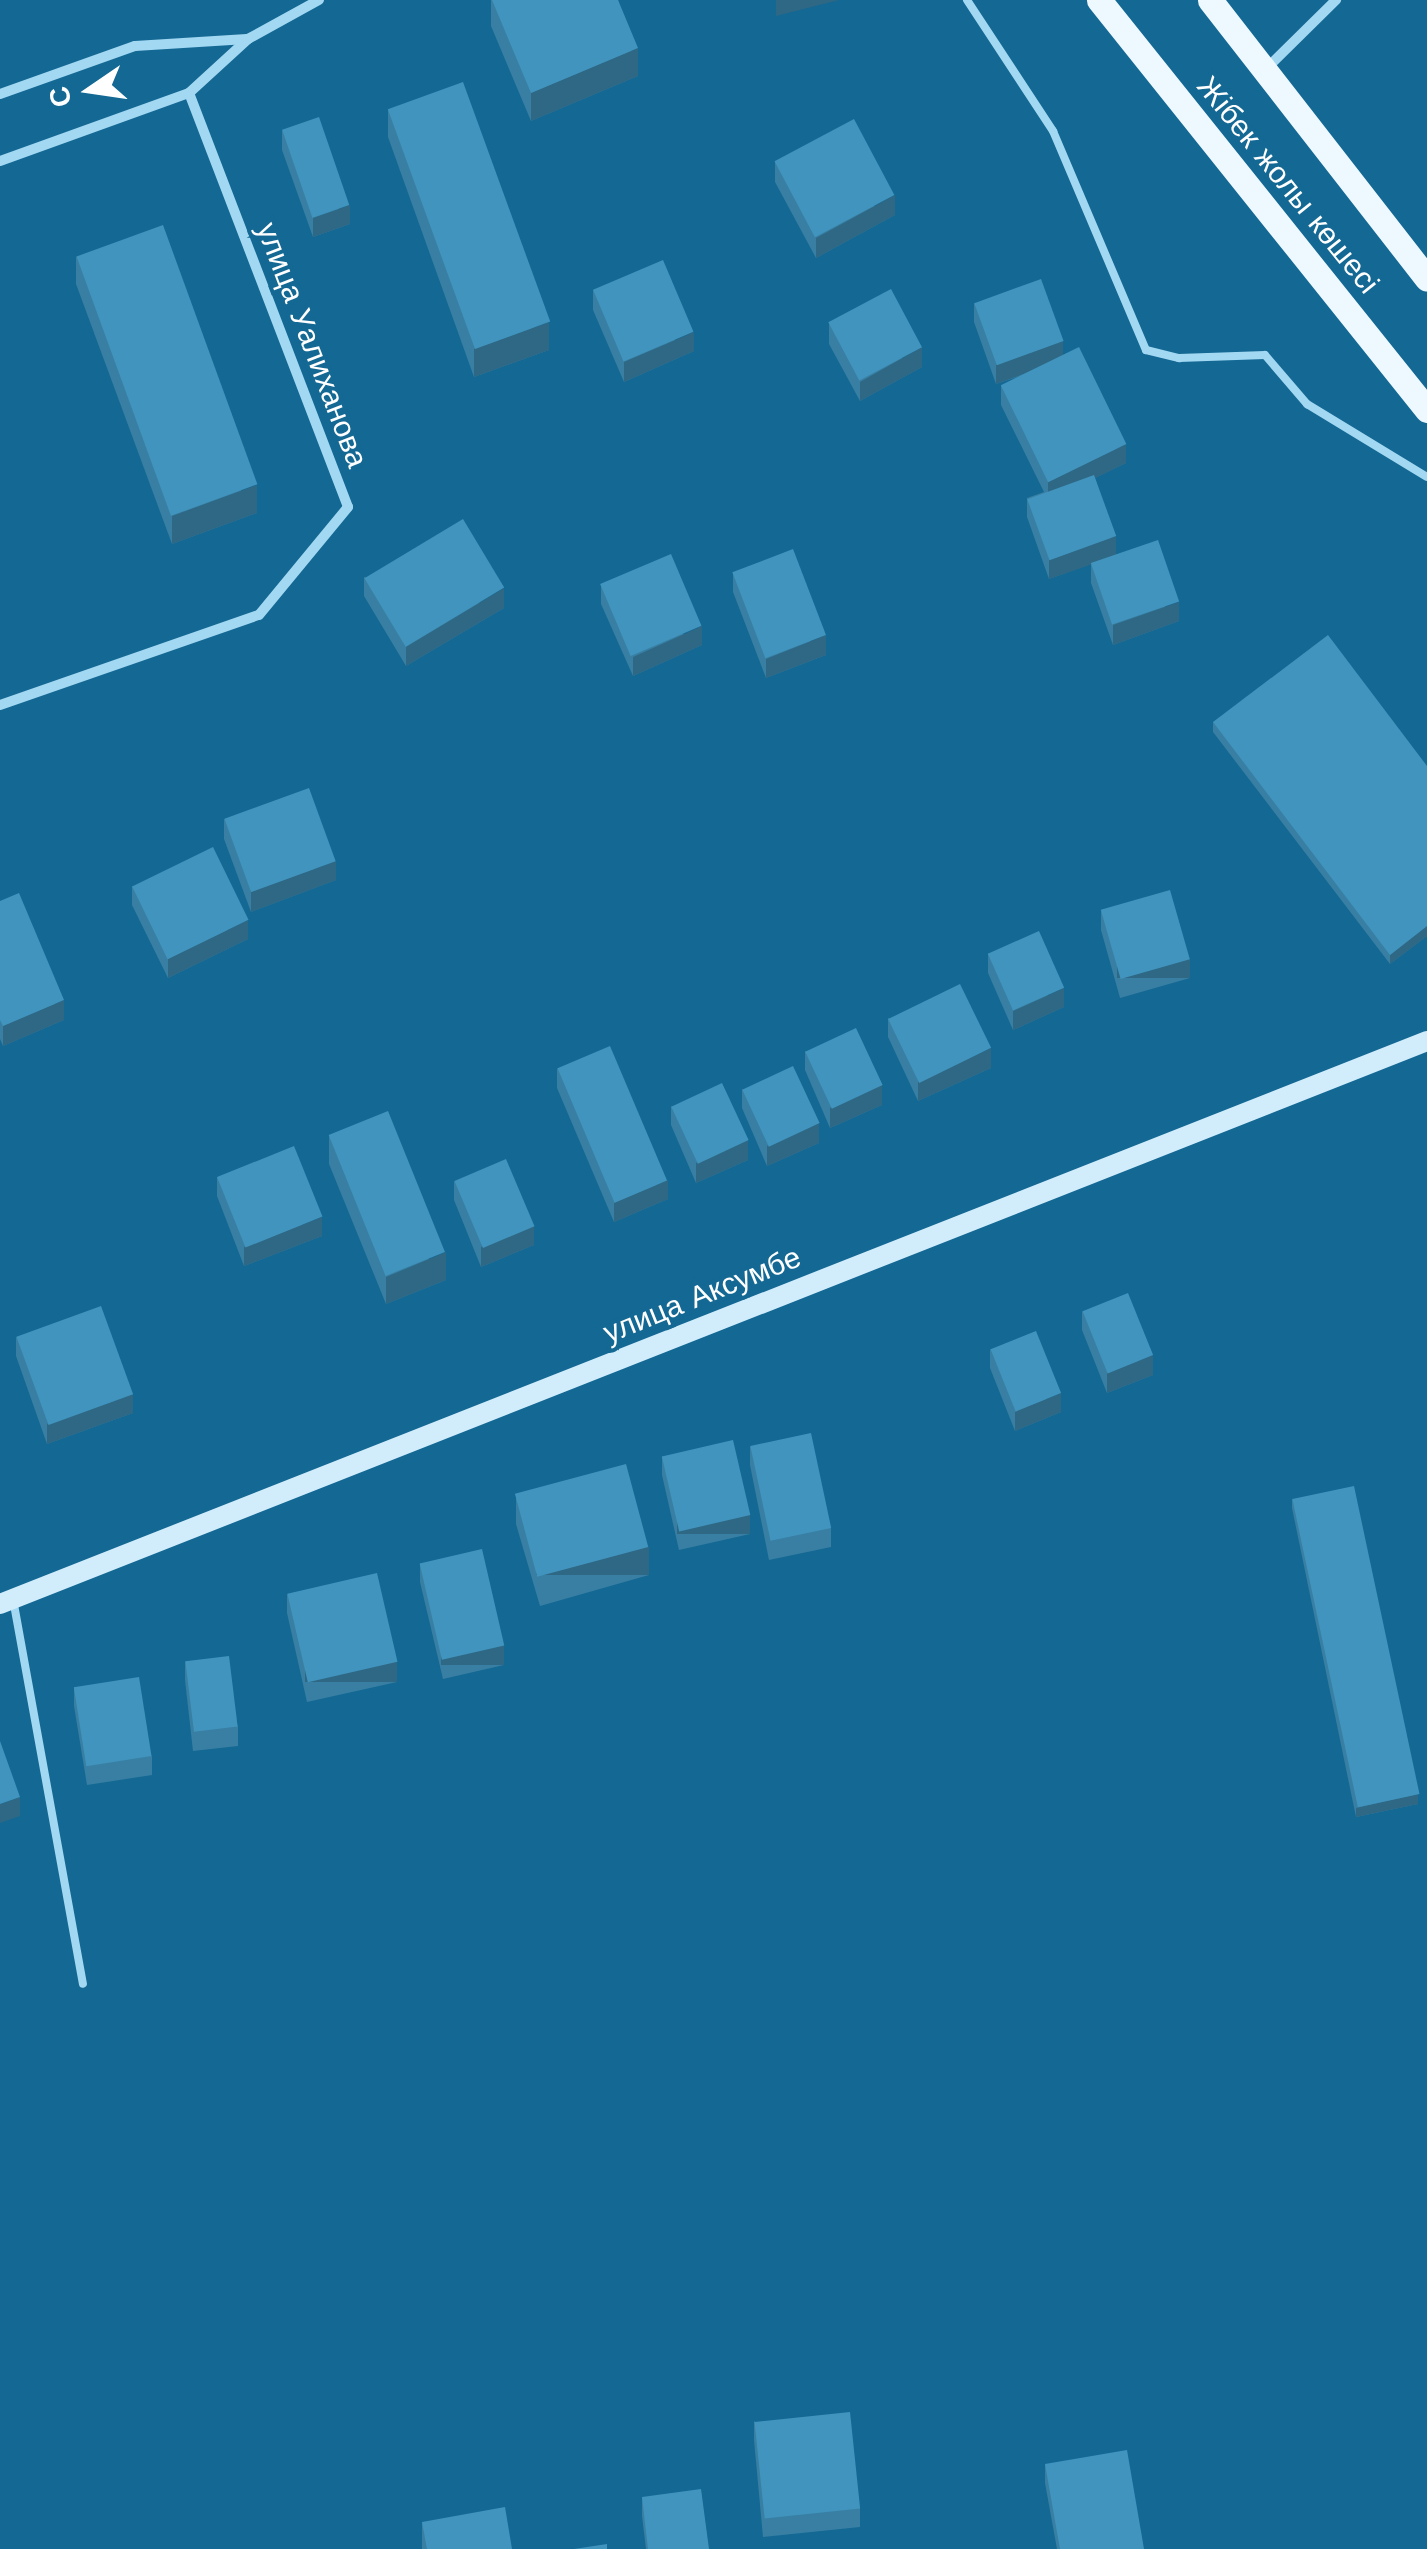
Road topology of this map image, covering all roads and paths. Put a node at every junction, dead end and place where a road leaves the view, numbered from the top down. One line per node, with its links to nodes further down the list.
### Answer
1 (319, 0): 6 (street)
2 (968, 0): 13 (lane)
3 (1099, 0): 12 (main road, Жібек жолы көшесі)
4 (1210, 0): 7 (main road, Жібек жолы көшесі)
5 (1336, 0): 7 (street)
6 (248, 39): 8 (street); 9 (street)
7 (1264, 71): 11 (main road, Жібек жолы көшесі)
8 (189, 93): 10 (street); 14 (street, улица Уалиханова)
9 (0, 94)
10 (0, 161)
11 (1427, 279)
12 (1427, 410)
13 (1427, 477)
14 (0, 706)
15 (1427, 1040): 16 (main road, улица Аксумбе)
16 (6, 1602): 17 (lane)
17 (83, 1984)

